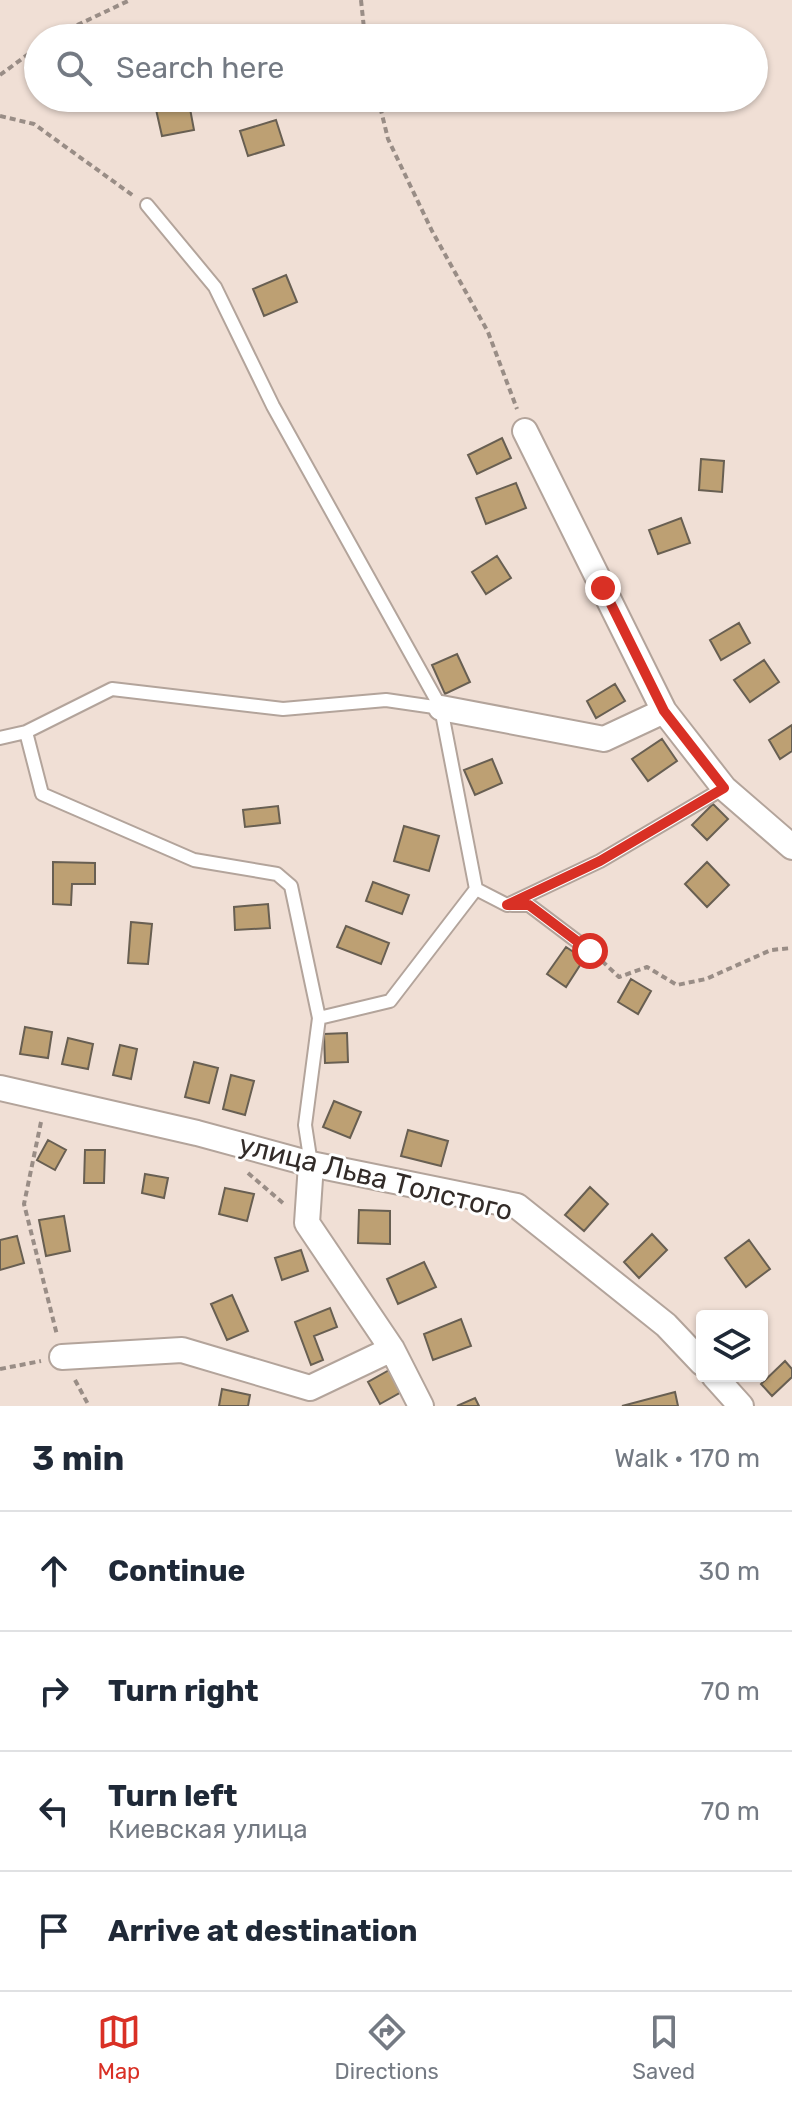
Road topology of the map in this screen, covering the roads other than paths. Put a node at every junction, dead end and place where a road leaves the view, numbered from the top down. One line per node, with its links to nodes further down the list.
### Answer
1 (147, 205): 3 (lane)
2 (525, 431): 4 (street)
3 (441, 708): 4 (street); 5 (lane); 9 (lane)
4 (664, 711): 7 (street)
5 (26, 732): 6 (lane); 12 (lane)
6 (0, 738)
7 (724, 788): 8 (street); 10 (lane)
8 (792, 847)
9 (476, 889): 10 (lane); 12 (lane)
10 (507, 905): 11 (lane)
11 (590, 951)
12 (319, 1018): 14 (lane)
13 (0, 1088): 14 (street, улица Льва Толстого)
14 (311, 1164): 15 (street); 17 (street, улица Льва Толстого)
15 (392, 1349): 16 (street); 19 (street)
16 (62, 1357)
17 (696, 1357)
18 (719, 1382): 20 (street)
19 (421, 1406)
20 (741, 1406)

